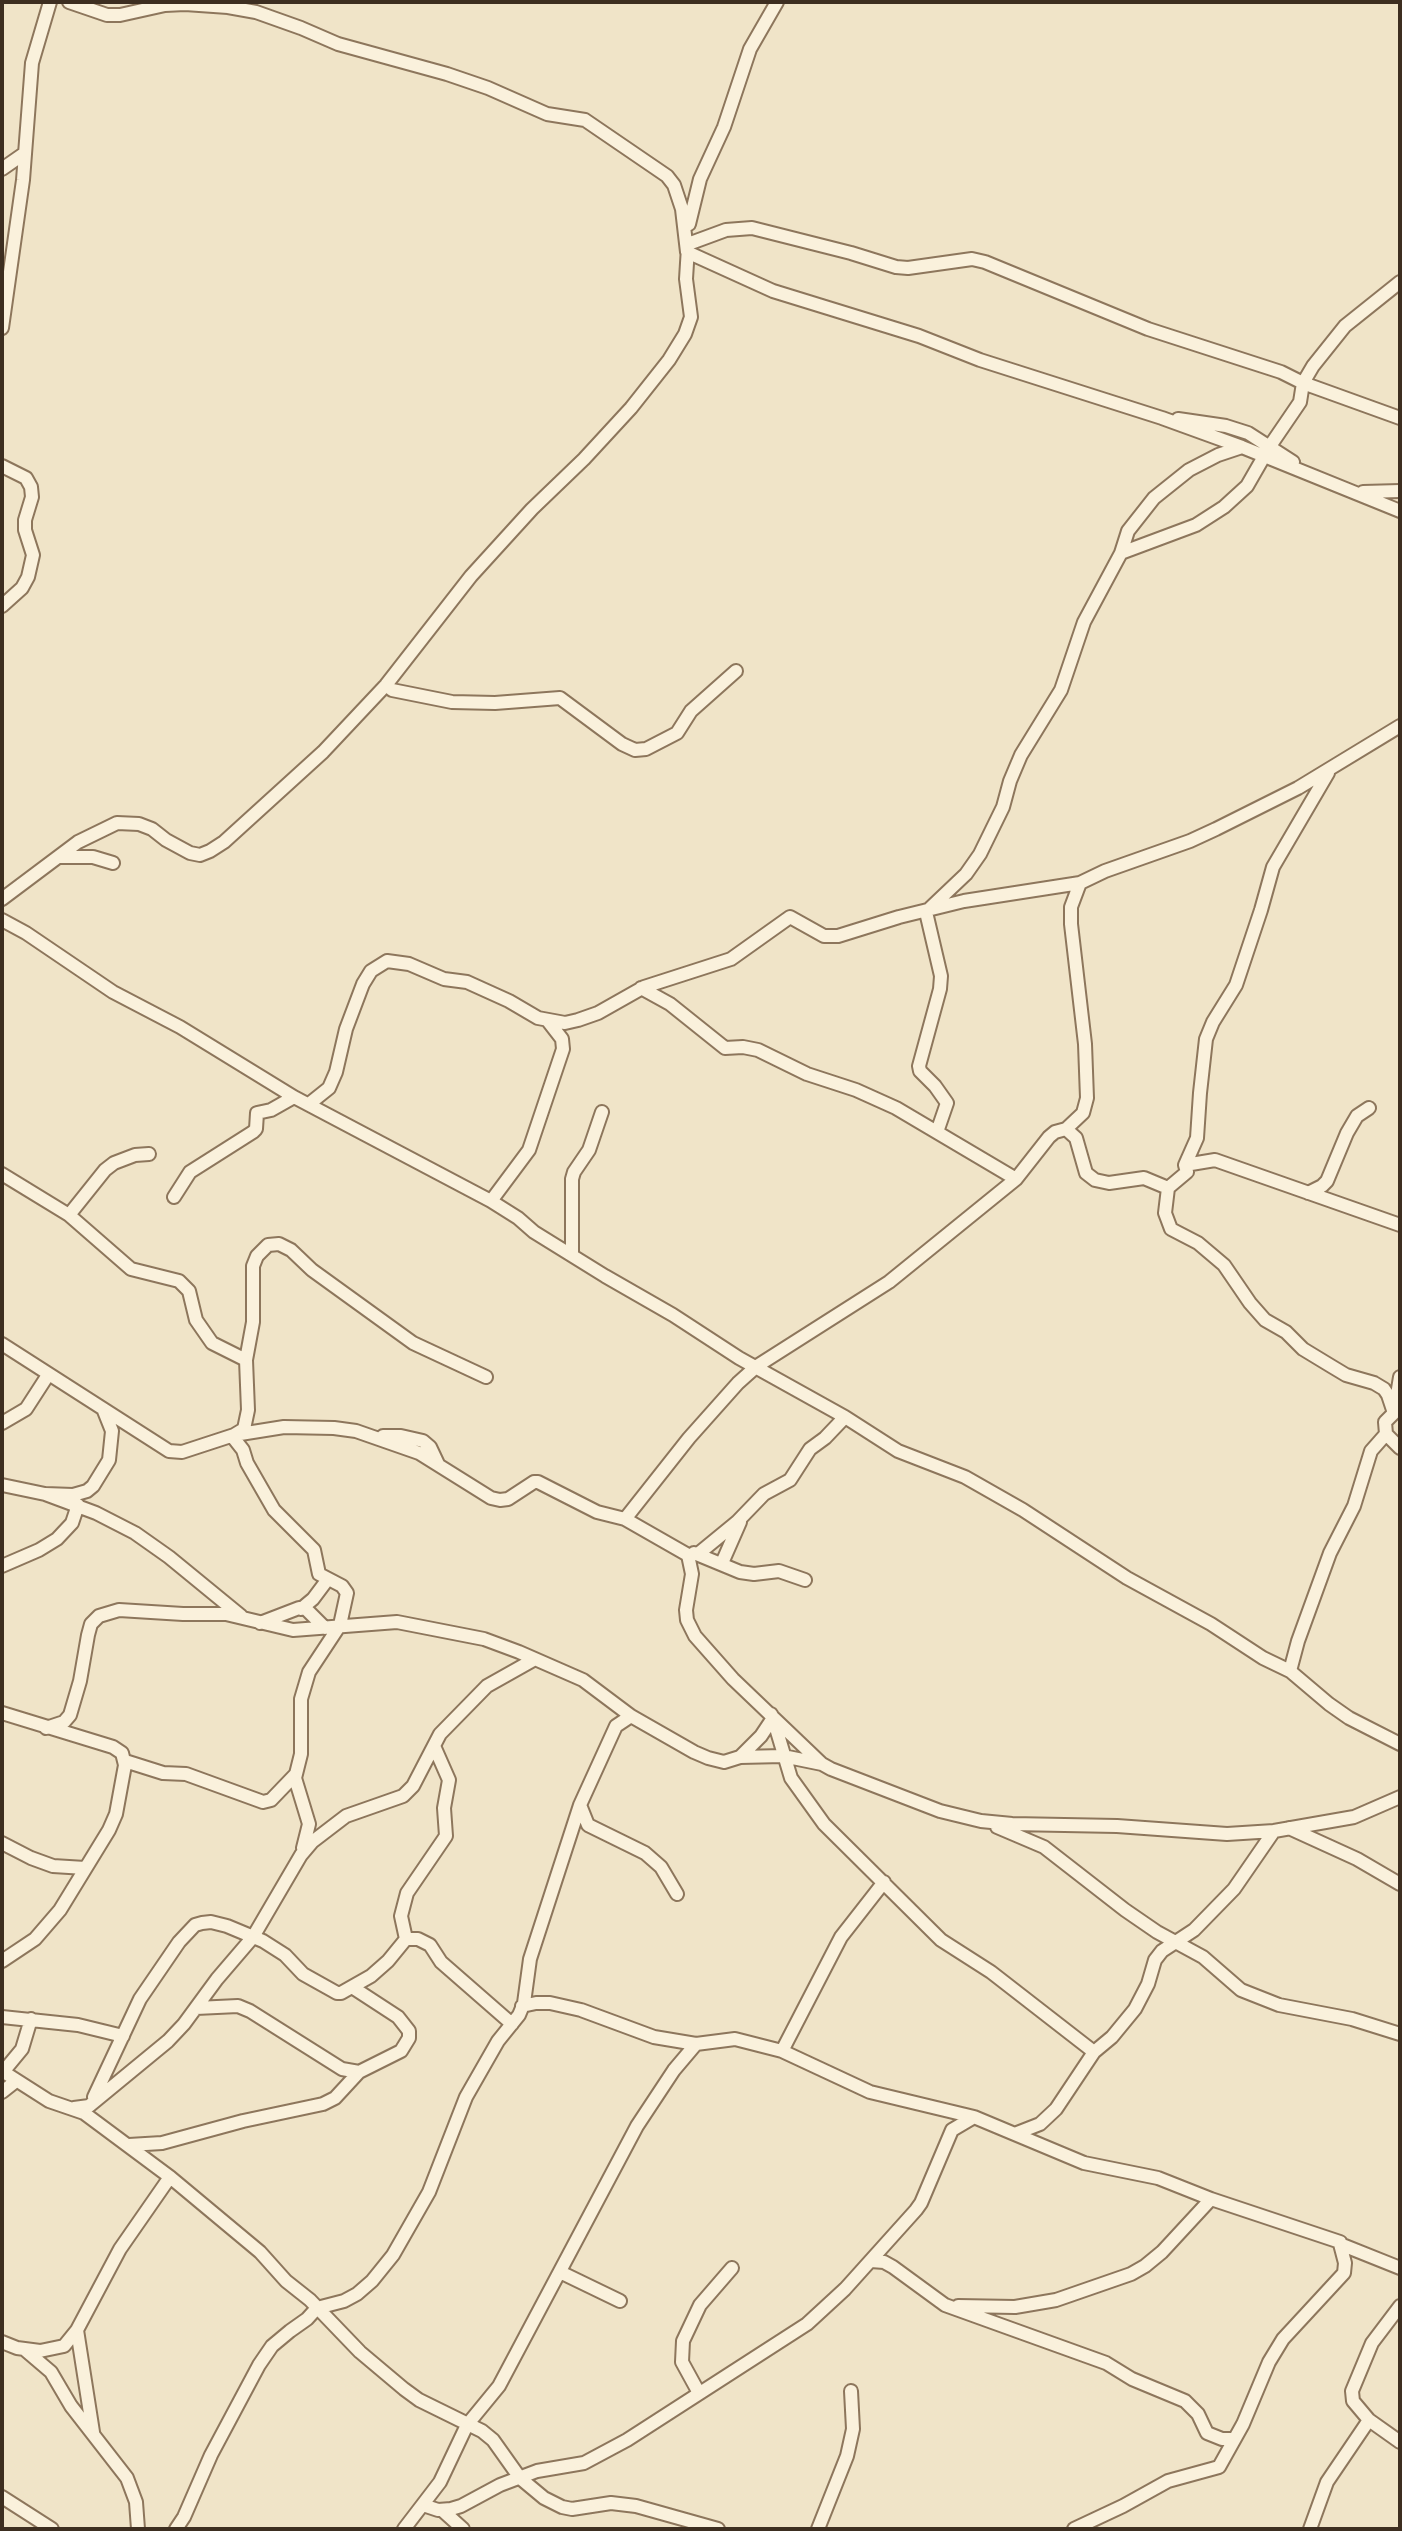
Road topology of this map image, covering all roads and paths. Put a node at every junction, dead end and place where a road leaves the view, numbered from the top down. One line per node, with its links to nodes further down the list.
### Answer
1 (50, 2): 6 (street)
2 (69, 2): 5 (street)
3 (244, 2): 5 (street)
4 (777, 2): 8 (street)
5 (256, 12): 8 (street)
6 (25, 153): 7 (street); 10 (street)
7 (2, 169)
8 (687, 248): 11 (street); 12 (street); 24 (street)
9 (1400, 282): 11 (street)
10 (2, 328)
11 (1303, 383): 13 (street); 15 (street)
12 (1162, 418): 14 (street); 15 (street)
13 (1400, 418)
14 (1245, 448): 15 (street); 17 (street); 21 (street)
15 (1267, 451): 17 (street); 19 (street)
16 (2, 466): 22 (street)
17 (1255, 475): 21 (street)
18 (1400, 491): 19 (street)
19 (1355, 493): 20 (street)
20 (1400, 511)
21 (1121, 553): 31 (street)
22 (2, 606)
23 (736, 671): 24 (street)
24 (386, 685): 27 (street)
25 (1400, 726): 26 (street)
26 (1329, 770): 29 (street); 41 (street)
27 (58, 857): 28 (street); 30 (street)
28 (113, 863)
29 (1080, 883): 31 (street); 39 (street)
30 (2, 899)
31 (926, 912): 33 (street); 40 (street)
32 (2, 920): 35 (street)
33 (641, 988): 34 (street); 40 (street)
34 (548, 1021): 36 (street); 50 (street)
35 (294, 1097): 36 (street); 49 (street)
36 (309, 1104): 50 (street)
37 (1369, 1108): 48 (street)
38 (602, 1112): 53 (street)
39 (1066, 1129): 46 (street); 47 (street)
40 (937, 1132): 46 (street)
41 (1197, 1138): 43 (street); 44 (street)
42 (149, 1154): 51 (street)
43 (1215, 1160): 44 (street); 48 (street)
44 (1185, 1165): 47 (street)
45 (2, 1174): 51 (street)
46 (1016, 1179): 57 (street)
47 (1168, 1188): 63 (street)
48 (1308, 1193): 52 (street)
49 (174, 1197)
50 (491, 1201): 53 (street)
51 (69, 1215): 56 (street)
52 (1400, 1225)
53 (572, 1255): 55 (street)
54 (2, 1344): 58 (street)
55 (739, 1358): 57 (street); 61 (street)
56 (246, 1360): 59 (street); 67 (street)
57 (757, 1366): 61 (street); 64 (street)
58 (48, 1375): 62 (street); 65 (street)
59 (486, 1377)
60 (1400, 1377): 63 (street)
61 (738, 1383): 73 (street)
62 (104, 1411): 67 (street); 70 (street)
63 (1394, 1413): 66 (street)
64 (845, 1417): 72 (street); 86 (street)
65 (2, 1423)
66 (1386, 1434): 68 (street); 86 (street)
67 (233, 1435): 73 (street); 78 (street)
68 (1400, 1448)
69 (2, 1485): 70 (street)
70 (45, 1494): 71 (street)
71 (78, 1505): 77 (street); 81 (street)
72 (742, 1517): 75 (street); 76 (street)
73 (625, 1519): 74 (street)
74 (676, 1547): 75 (street); 90 (street)
75 (698, 1554): 76 (street)
76 (722, 1563): 79 (street)
77 (2, 1566)
78 (328, 1579): 80 (street); 83 (street)
79 (805, 1580)
80 (301, 1609): 82 (street); 84 (street)
81 (244, 1618): 82 (street); 92 (street)
82 (260, 1623): 84 (street)
83 (340, 1625): 84 (street); 85 (street); 99 (street)
84 (325, 1628)
85 (535, 1659): 87 (street); 94 (street)
86 (1290, 1671): 93 (street)
87 (614, 1703): 89 (street); 91 (street)
88 (2, 1713): 92 (street)
89 (631, 1716): 91 (street); 96 (street)
90 (772, 1716): 95 (street); 96 (street); 98 (street)
91 (616, 1726): 101 (street)
92 (46, 1728): 97 (street)
93 (1400, 1744)
94 (434, 1746): 106 (street); 113 (street)
95 (783, 1756): 96 (street); 98 (street); 108 (street)
96 (740, 1757)
97 (125, 1761): 99 (street); 107 (street)
98 (822, 1764): 102 (street)
99 (295, 1775): 106 (street)
100 (1400, 1797): 103 (street)
101 (580, 1805): 110 (street); 118 (street)
102 (981, 1821): 104 (street); 111 (street)
103 (1289, 1828): 104 (street); 109 (street)
104 (1274, 1831): 114 (street)
105 (2, 1843): 107 (street)
106 (300, 1857): 112 (street)
107 (85, 1868): 116 (street)
108 (884, 1882): 126 (street); 127 (street)
109 (1400, 1884)
110 (677, 1894)
111 (1157, 1932): 114 (street); 115 (street)
112 (253, 1937): 117 (street); 119 (street); 124 (street)
113 (406, 1939): 117 (street); 122 (street)
114 (1175, 1941): 115 (street); 123 (street)
115 (1160, 1954): 127 (street)
116 (2, 1961)
117 (352, 1987): 129 (street)
118 (522, 2006): 122 (street); 125 (street)
119 (196, 2008): 129 (street); 132 (street)
120 (2, 2017): 121 (street)
121 (31, 2019): 124 (street); 128 (street)
122 (512, 2024): 147 (street)
123 (1400, 2034)
124 (123, 2036): 132 (street)
125 (696, 2044): 126 (street); 143 (street)
126 (782, 2051): 134 (street)
127 (1094, 2052): 135 (street)
128 (2, 2071): 130 (street)
129 (359, 2072): 136 (street)
130 (16, 2081): 131 (street); 133 (street)
131 (2, 2092)
132 (89, 2106): 133 (street)
133 (71, 2108): 136 (street)
134 (974, 2117): 135 (street); 140 (street)
135 (1017, 2133): 138 (street)
136 (129, 2145): 137 (street)
137 (170, 2177): 147 (street); 148 (street)
138 (1211, 2199): 139 (street); 145 (street)
139 (1340, 2244): 142 (street); 156 (street)
140 (871, 2261): 145 (street); 152 (street)
141 (732, 2268): 152 (street)
142 (1400, 2268)
143 (560, 2272): 144 (street); 154 (street)
144 (620, 2301)
145 (945, 2305): 156 (street)
146 (1400, 2306): 153 (street)
147 (317, 2308): 154 (street); 164 (street)
148 (77, 2330): 150 (street); 155 (street)
149 (2, 2342): 150 (street)
150 (24, 2349): 155 (street)
151 (851, 2391): 168 (street)
152 (699, 2393): 158 (street)
153 (1369, 2420): 157 (street); 170 (street)
154 (467, 2425): 158 (street); 160 (street)
155 (93, 2432): 163 (street)
156 (1234, 2439): 169 (street)
157 (1400, 2442)
158 (520, 2478): 161 (street); 167 (street)
159 (2, 2497): 162 (street)
160 (423, 2505): 161 (street); 165 (street)
161 (442, 2510): 166 (street)
162 (52, 2529)
163 (138, 2529)
164 (176, 2529)
165 (404, 2529)
166 (463, 2529)
167 (718, 2529)
168 (818, 2529)
169 (1074, 2529)
170 (1310, 2529)

